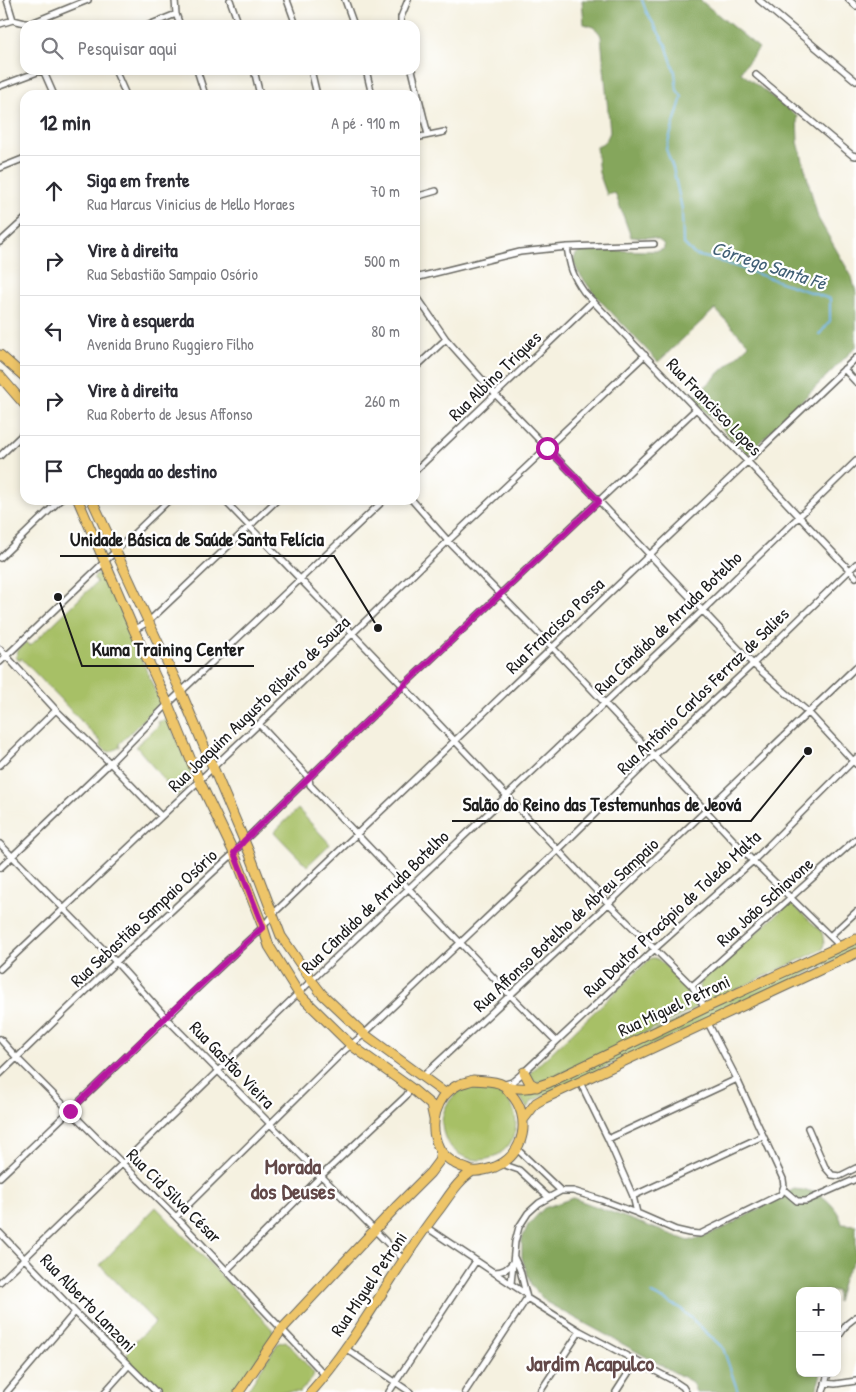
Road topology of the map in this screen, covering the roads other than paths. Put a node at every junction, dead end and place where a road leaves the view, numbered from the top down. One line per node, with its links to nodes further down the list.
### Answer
1 (7, 0): 12 (street)
2 (88, 0): 13 (street)
3 (175, 0): 11 (street)
4 (230, 0): 16 (street)
5 (288, 0): 17 (street)
6 (345, 0): 18 (street)
7 (408, 0): 19 (street)
8 (759, 0): 31 (street)
9 (849, 0): 10 (street)
10 (856, 6)
11 (176, 14): 14 (street); 15 (street)
12 (12, 20): 20 (street); 21 (street)
13 (39, 20)
14 (162, 20)
15 (178, 20)
16 (237, 20)
17 (294, 20)
18 (352, 20)
19 (401, 20)
20 (20, 22)
21 (0, 24)
22 (30, 75): 32 (street)
23 (45, 75): 33 (street)
24 (117, 75): 34 (street)
25 (199, 75): 35 (street)
26 (255, 75): 36 (street)
27 (312, 75): 37 (street)
28 (367, 75): 38 (street)
29 (413, 75): 39 (street)
30 (756, 75): 44 (street)
31 (856, 81)
32 (0, 86)
33 (52, 90)
34 (124, 90)
35 (203, 90)
36 (259, 90)
37 (316, 90)
38 (371, 90)
39 (417, 90)
40 (420, 102): 42 (street)
41 (444, 132): 42 (street)
42 (428, 135): 43 (street)
43 (420, 137)
44 (856, 156)
45 (20, 160): 46 (street)
46 (0, 168)
47 (436, 191): 48 (street)
48 (420, 195)
49 (20, 224): 50 (street)
50 (0, 242)
51 (654, 244): 52 (street)
52 (567, 247): 53 (street); 55 (street, Rua Francisco Lopes)
53 (420, 277)
54 (420, 301): 56 (street)
55 (594, 301): 58 (street, Rua Francisco Lopes); 65 (street, Rua Albino Triques)
56 (446, 339): 60 (street); 65 (street)
57 (0, 355): 62 (main road)
58 (645, 355): 67 (street, Rua Francisco Lopes); 69 (street, Rua Joaquim Augusto Ribeiro de Souza)
59 (856, 358): 61 (street, Rua Francisco Possa)
60 (420, 363)
61 (844, 369): 64 (street); 72 (street, Rua Francisco Possa)
62 (20, 372)
63 (0, 376): 66 (main road)
64 (856, 382)
65 (496, 394): 69 (street); 73 (street, Rua Albino Triques)
66 (20, 398)
67 (696, 409): 72 (street, Rua Francisco Lopes); 74 (street, Rua Sebastião Sampaio Osório)
68 (20, 437): 70 (street)
69 (547, 448): 74 (street); 85 (street, Rua Joaquim Augusto Ribeiro de Souza)
70 (0, 456)
71 (856, 461): 83 (street, Rua Cândido de Arruda Botelho)
72 (748, 462): 83 (street, Rua Francisco Lopes); 87 (street, Rua Francisco Possa)
73 (420, 466)
74 (599, 501): 87 (street); 94 (street, Rua Sebastião Sampaio Osório)
75 (55, 505): 88 (street)
76 (80, 505): 89 (main road)
77 (94, 505): 86 (main road)
78 (164, 505): 86 (street)
79 (229, 505): 84 (street)
80 (272, 505): 84 (street)
81 (379, 505): 93 (street)
82 (416, 505): 85 (street)
83 (799, 516): 91 (street, Rua Francisco Lopes); 95 (street, Rua Cândido de Arruda Botelho)
84 (250, 527): 93 (street); 96 (street)
85 (448, 541): 94 (street); 98 (street, Rua Joaquim Augusto Ribeiro de Souza)
86 (116, 551): 89 (street); 96 (main road)
87 (650, 555): 95 (street); 99 (street, Rua Francisco Possa)
88 (0, 558)
89 (104, 562): 97 (main road); 101 (street)
90 (856, 564): 91 (street, Rua Antônio Carlos Ferraz de Salies)
91 (849, 570): 92 (street, Rua Francisco Lopes); 103 (street, Rua Antônio Carlos Ferraz de Salies)
92 (856, 577)
93 (300, 580): 98 (street); 106 (street)
94 (501, 594): 99 (street); 105 (street, Rua Sebastião Sampaio Osório)
95 (702, 611): 103 (street); 107 (street, Rua Cândido de Arruda Botelho)
96 (148, 622): 97 (street); 106 (main road)
97 (134, 630): 108 (main road)
98 (352, 634): 105 (street); 111 (street, Rua Joaquim Augusto Ribeiro de Souza)
99 (553, 648): 107 (street); 112 (street, Rua Francisco Possa)
100 (0, 649): 101 (street)
101 (7, 656): 102 (street); 109 (street)
102 (0, 662)
103 (753, 664): 110 (street); 113 (street, Rua Antônio Carlos Ferraz de Salies)
104 (856, 666): 110 (street, Rua Affonso Botelho de Abreu Sampaio)
105 (403, 686): 112 (street); 118 (street, Rua Sebastião Sampaio Osório)
106 (181, 692): 108 (street); 117 (main road)
107 (604, 703): 113 (street); 120 (street, Rua Cândido de Arruda Botelho)
108 (168, 704): 115 (street); 119 (main road)
109 (56, 710): 115 (street); 116 (street)
110 (808, 712): 114 (street); 121 (street, Rua Affonso Botelho de Abreu Sampaio)
111 (259, 724): 117 (street, Rua Joaquim Augusto Ribeiro de Souza); 118 (street)
112 (454, 741): 120 (street); 123 (street, Rua Francisco Possa)
113 (655, 755): 121 (street); 127 (street, Rua Antônio Carlos Ferraz de Salies)
114 (855, 761): 130 (street, Rua Doutor Procópio de Toledo Malta)
115 (110, 763): 122 (street); 129 (street)
116 (0, 765)
117 (212, 769): 119 (street, Rua Joaquim Augusto Ribeiro de Souza); 125 (main road)
118 (309, 778): 123 (street); 125 (street, Rua Sebastião Sampaio Osório)
119 (199, 780): 122 (street, Rua Joaquim Augusto Ribeiro de Souza); 128 (main road)
120 (507, 795): 127 (street); 132 (street, Rua Cândido de Arruda Botelho)
121 (706, 811): 130 (street); 134 (street, Rua Affonso Botelho de Abreu Sampaio)
122 (161, 816): 135 (street, Rua Joaquim Augusto Ribeiro de Souza)
123 (358, 834): 132 (street); 137 (street, Rua Francisco Possa)
124 (856, 839): 133 (street, Rua João Schiavone)
125 (244, 841): 128 (street, Rua Sebastião Sampaio Osório); 137 (main road)
126 (0, 844): 129 (street, Rua Gastão Vieira)
127 (558, 850): 134 (street); 141 (street, Rua Antônio Carlos Ferraz de Salies)
128 (234, 853): 138 (main road); 145 (street, Rua Sebastião Sampaio Osório)
129 (12, 857): 131 (street); 135 (street, Rua Gastão Vieira)
130 (753, 860): 133 (street); 143 (street, Rua Doutor Procópio de Toledo Malta)
131 (0, 868)
132 (409, 889): 141 (street); 147 (street, Rua Cândido de Arruda Botelho)
133 (790, 898): 139 (street); 148 (street, Rua João Schiavone)
134 (609, 904): 143 (street); 150 (street, Rua Affonso Botelho de Abreu Sampaio)
135 (64, 908): 145 (street, Rua Gastão Vieira); 146 (street, Rua Joaquim Augusto Ribeiro de Souza)
136 (856, 912): 139 (street)
137 (273, 914): 138 (street, Rua Francisco Possa); 147 (main road)
138 (263, 927): 149 (main road); 152 (street, Rua Francisco Possa)
139 (830, 936): 142 (street)
140 (856, 939): 142 (main road, Rua Miguel Petroni)
141 (461, 942): 150 (street); 154 (street, Rua Antônio Carlos Ferraz de Salies)
142 (840, 946): 151 (main road, Rua Miguel Petroni)
143 (654, 950): 148 (street); 156 (street, Rua Doutor Procópio de Toledo Malta)
144 (856, 953): 153 (main road, Rua Miguel Petroni)
145 (116, 962): 152 (street, Rua Gastão Vieira); 158 (street, Rua Sebastião Sampaio Osório)
146 (0, 969)
147 (312, 981): 149 (street, Rua Cândido de Arruda Botelho); 154 (main road)
148 (692, 986): 151 (street)
149 (299, 994): 157 (main road); 159 (street, Rua Cândido de Arruda Botelho)
150 (511, 996): 156 (street); 162 (street, Rua Affonso Botelho de Abreu Sampaio)
151 (705, 1008): 166 (main road, Rua Miguel Petroni)
152 (166, 1017): 159 (street, Rua Gastão Vieira); 169 (street, Rua Francisco Possa)
153 (708, 1023): 163 (street); 164 (main road, Rua Miguel Petroni)
154 (364, 1034): 157 (street, Rua Antônio Carlos Ferraz de Salies); 162 (main road)
155 (0, 1039): 158 (street, Rua Cid Silva César)
156 (556, 1041): 160 (street, Rua Doutor Procópio de Toledo Malta)
157 (351, 1045): 167 (main road); 172 (street, Rua Antônio Carlos Ferraz de Salies)
158 (17, 1058): 161 (street, Rua Sebastião Sampaio Osório); 169 (street, Rua Cid Silva César)
159 (218, 1071): 172 (street, Rua Gastão Vieira); 178 (street, Rua Cândido de Arruda Botelho)
160 (524, 1072): 165 (street, Rua Doutor Procópio de Toledo Malta); 166 (main road)
161 (0, 1074)
162 (422, 1077): 168 (main road)
163 (737, 1079): 174 (street); 175 (street)
164 (580, 1082): 171 (main road, Rua Miguel Petroni); 175 (street)
165 (502, 1085): 166 (main road, Rua Miguel Petroni); 168 (main road); 171 (main road)
166 (537, 1087)
167 (411, 1088): 170 (main road); 182 (street)
168 (446, 1094): 170 (main road)
169 (70, 1111): 178 (street, Rua Cid Silva César); 183 (street, Rua Francisco Possa)
170 (434, 1119): 177 (main road)
171 (523, 1120): 176 (main road)
172 (270, 1123): 182 (street, Rua Gastão Vieira); 190 (street, Rua Antônio Carlos Ferraz de Salies)
173 (808, 1128): 180 (street)
174 (763, 1136): 185 (street); 188 (street)
175 (608, 1139): 188 (street)
176 (517, 1149): 179 (main road); 186 (street)
177 (440, 1151): 181 (main road); 192 (main road)
178 (122, 1163): 190 (street, Rua Cid Silva César); 195 (street, Rua Cândido de Arruda Botelho)
179 (502, 1164): 181 (main road); 187 (street)
180 (856, 1168)
181 (474, 1171): 191 (main road, Rua Miguel Petroni)
182 (321, 1176): 192 (street, Rua Gastão Vieira); 199 (street)
183 (0, 1177)
184 (856, 1179): 185 (street)
185 (783, 1189): 189 (street)
186 (561, 1191): 187 (street); 189 (street)
187 (548, 1196): 194 (street)
188 (633, 1196): 189 (street)
189 (636, 1213)
190 (176, 1217): 199 (street, Rua Cid Silva César)
191 (426, 1227): 196 (main road, Rua Miguel Petroni); 197 (street)
192 (374, 1231): 196 (street, Rua Gastão Vieira); 206 (main road)
193 (0, 1233): 195 (street, Rua Alberto Lanzoni)
194 (514, 1255): 198 (street); 203 (street)
195 (25, 1258): 201 (street, Rua Cândido de Arruda Botelho); 204 (street, Rua Alberto Lanzoni)
196 (404, 1260): 209 (main road, Rua Miguel Petroni)
197 (476, 1261): 200 (street); 215 (street)
198 (514, 1261): 200 (street); 202 (street)
199 (226, 1270): 206 (street, Rua Cid Silva César)
200 (492, 1271): 202 (street)
201 (0, 1282)
202 (511, 1284): 203 (street)
203 (527, 1296): 207 (street); 224 (street)
204 (76, 1312): 211 (street, Rua Alberto Lanzoni); 217 (street)
205 (856, 1317): 208 (street)
206 (282, 1329): 212 (street, Rua Cid Silva César); 220 (main road)
207 (580, 1331): 210 (street); 225 (street)
208 (841, 1332)
209 (345, 1348): 212 (main road, Rua Miguel Petroni); 215 (street)
210 (636, 1361): 226 (street); 227 (street)
211 (129, 1364): 218 (street); 219 (street, Rua Alberto Lanzoni)
212 (325, 1375): 221 (main road, Rua Miguel Petroni)
213 (827, 1377): 216 (street)
214 (856, 1381): 216 (street)
215 (396, 1382): 222 (street); 223 (street)
216 (826, 1383): 228 (street)
217 (7, 1392)
218 (105, 1392)
219 (156, 1392)
220 (239, 1392)
221 (311, 1392)
222 (389, 1392)
223 (410, 1392)
224 (465, 1392)
225 (540, 1392)
226 (616, 1392)
227 (686, 1392)
228 (823, 1392)

